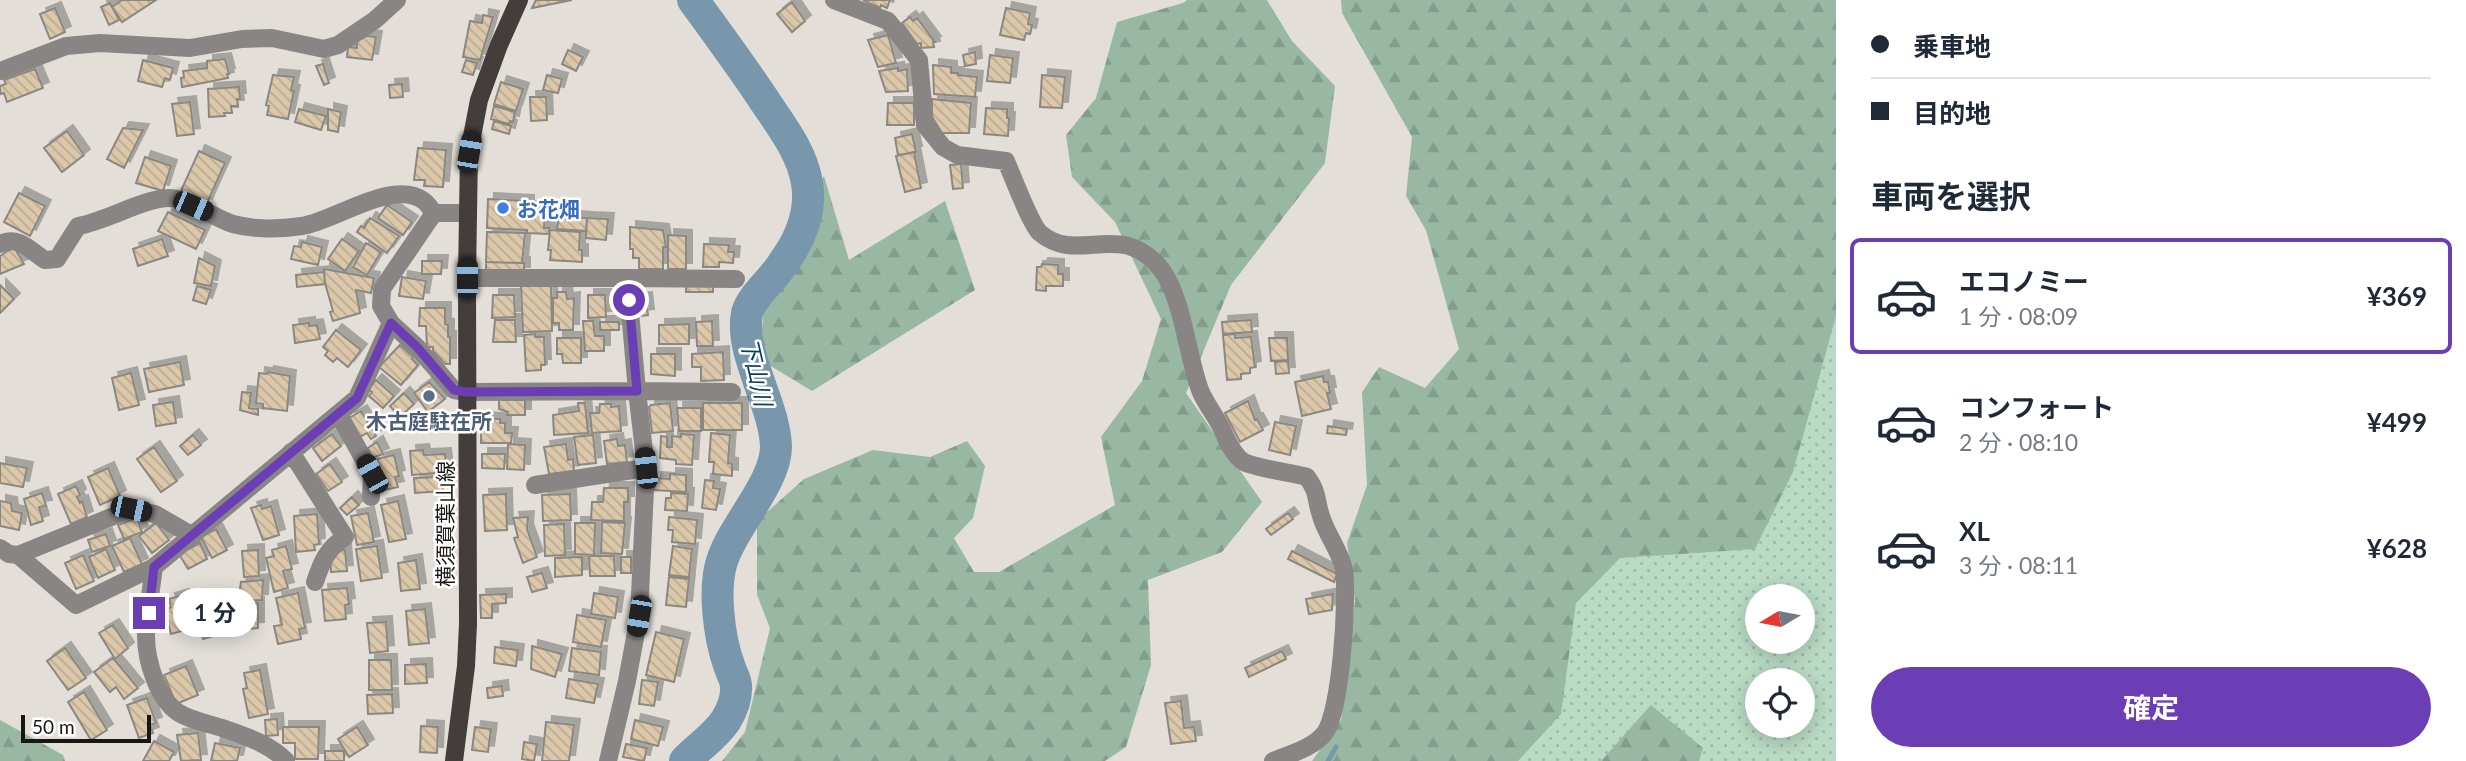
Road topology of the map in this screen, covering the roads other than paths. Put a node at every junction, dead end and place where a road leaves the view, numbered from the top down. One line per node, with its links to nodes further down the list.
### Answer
1 (397, 0): 4 (street)
2 (519, 0): 6 (main road, 横須賀葉山線)
3 (834, 0): 28 (street)
4 (0, 71)
5 (434, 213): 6 (street); 7 (street); 11 (street)
6 (468, 213): 8 (main road, 横須賀葉山線)
7 (0, 244)
8 (467, 278): 9 (street); 13 (main road, 横須賀葉山線)
9 (627, 278): 10 (street); 12 (street)
10 (736, 279)
11 (391, 323): 13 (street); 15 (street)
12 (637, 391): 13 (street); 14 (street); 17 (street)
13 (467, 392): 26 (main road, 横須賀葉山線)
14 (732, 392)
15 (338, 415): 16 (street); 19 (street)
16 (291, 452): 20 (street); 24 (street)
17 (646, 468): 18 (street); 27 (street)
18 (535, 485)
19 (371, 497)
20 (193, 536): 22 (street); 23 (street)
21 (0, 548): 22 (street)
22 (18, 555): 23 (street)
23 (154, 567): 25 (street)
24 (315, 582)
25 (286, 761)
26 (454, 761)
27 (608, 761)
28 (1273, 761)

